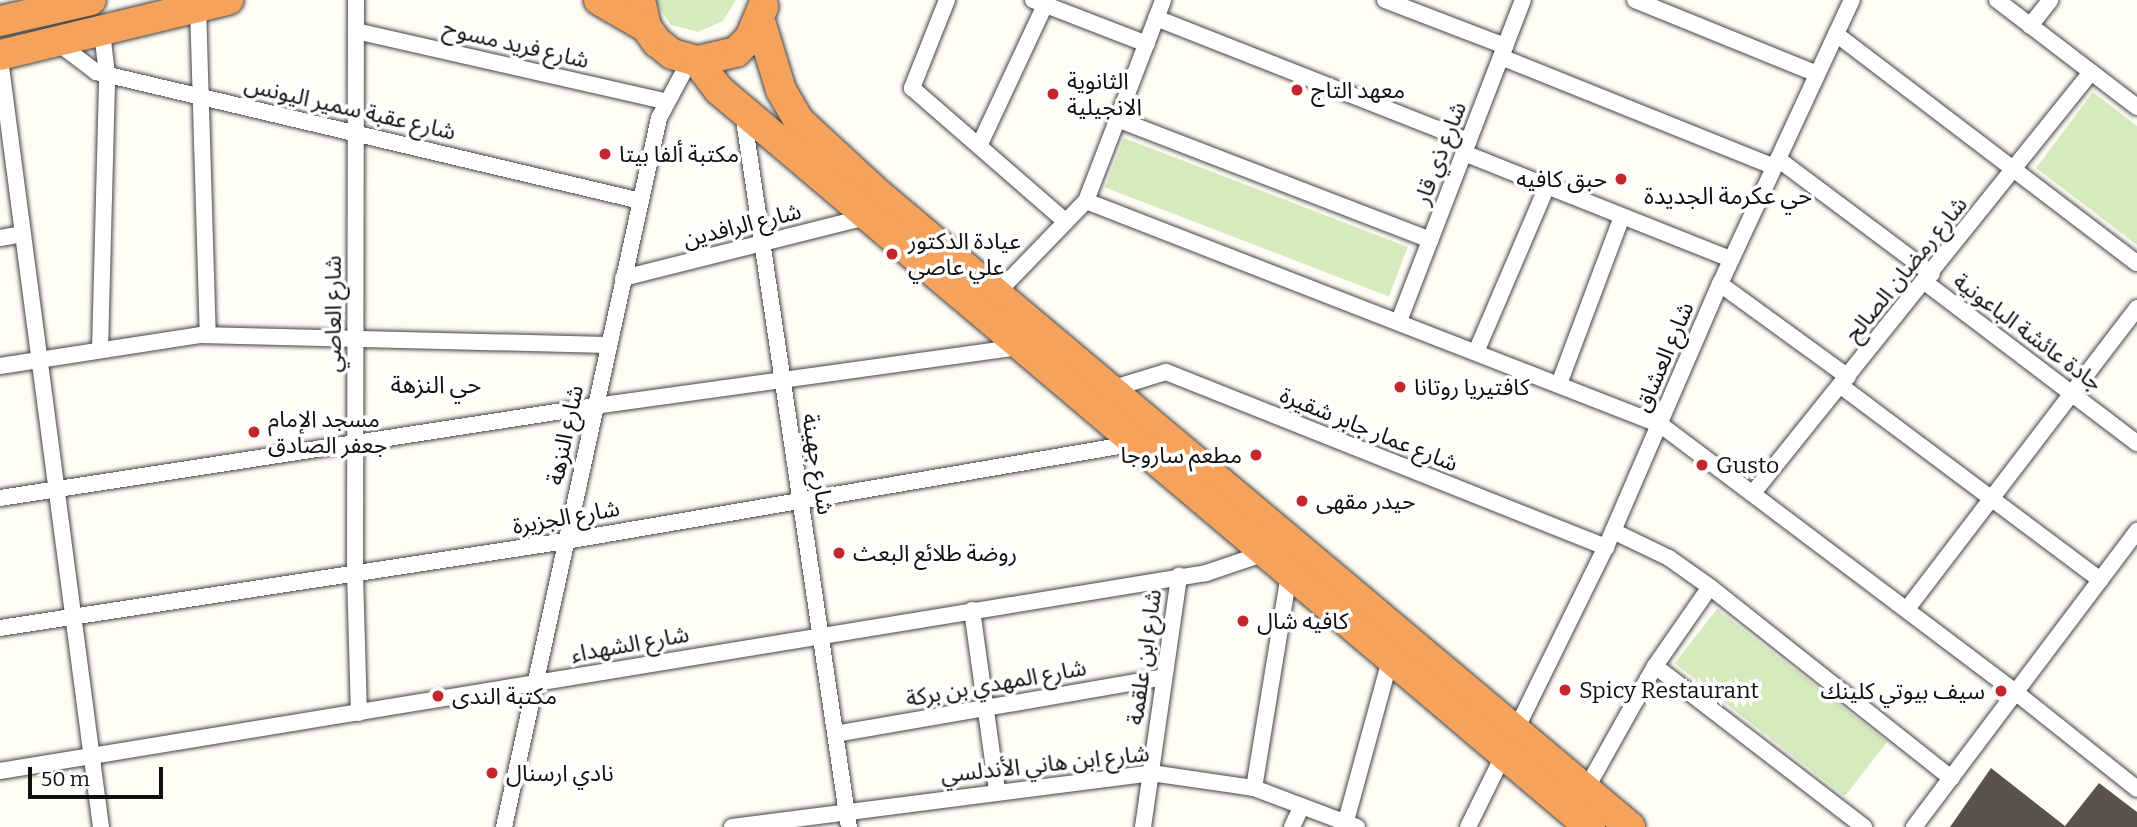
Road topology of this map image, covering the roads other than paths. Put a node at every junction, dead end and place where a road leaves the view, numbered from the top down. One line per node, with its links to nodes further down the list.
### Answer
1 (90, 0): 18 (highway)
2 (228, 0): 14 (highway)
3 (356, 0): 20 (street, شارع العاصي)
4 (599, 0): 16 (highway)
5 (947, 0): 37 (street)
6 (1163, 0): 17 (street)
7 (1385, 0): 25 (street, جادة عائشة الباعونية)
8 (1523, 0): 25 (street, شارع ذي قار)
9 (1635, 0): 29 (street)
10 (1852, 0): 22 (street, شارع العشاق)
11 (1997, 0): 19 (street)
12 (2050, 0): 19 (street)
13 (1039, 2): 24 (street); 37 (street)
14 (174, 7): 21 (highway); 31 (street)
15 (762, 10): 27 (highway); 56 (highway)
16 (643, 13): 27 (highway)
17 (1156, 18): 24 (street); 38 (street)
18 (0, 21)
19 (2030, 26): 28 (street)
20 (356, 31): 32 (street, شارع فريد مسوح); 36 (street, شارع العاصي)
21 (102, 32): 23 (highway); 30 (street)
22 (1836, 34): 29 (street, شارع العشاق); 40 (street)
23 (58, 43): 26 (highway); 30 (street, شارع عقبة سمير اليونس)
24 (1147, 44): 35 (street)
25 (1503, 52): 38 (street, شارع ذي قار); 39 (street, جادة عائشة الباعونية)
26 (0, 57): 47 (street)
27 (693, 61): 32 (street, شارع النزهة); 34 (highway)
28 (2091, 72): 33 (street); 40 (street, شارع رمضان الصالح)
29 (1817, 74): 39 (street, شارع العشاق)
30 (107, 75): 31 (street, شارع عقبة سمير اليونس); 63 (street)
31 (204, 97): 36 (street, شارع عقبة سمير اليونس); 59 (street)
32 (665, 101): 42 (street, شارع النزهة)
33 (2137, 107)
34 (742, 108): 44 (highway); 50 (street, شارع جهينة)
35 (1117, 119): 43 (street); 49 (street)
36 (356, 133): 42 (street, شارع عقبة سمير اليونس); 60 (street, شارع العاصي)
37 (979, 146): 46 (street)
38 (1466, 147): 41 (street); 49 (street, شارع ذي قار)
39 (1776, 163): 51 (street, شارع العشاق); 54 (street, جادة عائشة الباعونية)
40 (2015, 169): 52 (street); 54 (street, شارع رمضان الصالح)
41 (1547, 186): 45 (street); 64 (street)
42 (641, 201): 53 (street, شارع النزهة)
43 (1086, 201): 46 (street); 58 (street)
44 (871, 215): 50 (street, شارع الرافدين); 62 (highway)
45 (1622, 216): 51 (street); 69 (street)
46 (1064, 220): 56 (street)
47 (23, 234): 48 (street); 65 (street)
48 (0, 238)
49 (1430, 240): 58 (street, شارع ذي قار)
50 (762, 245): 53 (street, شارع الرافدين); 67 (street, شارع جهينة)
51 (1731, 259): 55 (street, شارع العشاق)
52 (2137, 263)
53 (623, 278): 61 (street, شارع النزهة)
54 (1929, 278): 68 (street, شارع رمضان الصالح); 71 (street, جادة عائشة الباعونية)
55 (1720, 284): 68 (street); 73 (street, شارع العشاق)
56 (998, 292): 70 (highway)
57 (2137, 308): 71 (street)
58 (1399, 321): 64 (street)
59 (208, 335): 60 (street); 63 (street)
60 (355, 338): 61 (street); 76 (street, شارع العاصي)
61 (608, 345): 72 (street, شارع النزهة)
62 (1025, 347): 67 (street); 74 (highway)
63 (100, 351): 65 (street)
64 (1475, 352): 69 (street)
65 (40, 360): 66 (street); 77 (street)
66 (0, 366)
67 (782, 378): 72 (street); 80 (street, شارع جهينة)
68 (1844, 382): 78 (street, شارع رمضان الصالح); 81 (street)
69 (1559, 384): 73 (street)
70 (1114, 388): 85 (street, شارع عمار جابر شقيرة); 105 (highway)
71 (2072, 394): 75 (street, جادة عائشة الباعونية); 81 (street)
72 (595, 406): 76 (street); 84 (street, شارع النزهة)
73 (1661, 425): 78 (street); 82 (street, شارع العشاق)
74 (1137, 443): 80 (street, شارع الجزيرة); 86 (highway)
75 (2137, 443)
76 (355, 444): 77 (street); 87 (street, شارع العاصي)
77 (57, 489): 79 (street); 94 (street)
78 (1753, 493): 93 (street)
79 (0, 498)
80 (800, 498): 84 (street, شارع الجزيرة); 96 (street, شارع جهينة)
81 (1992, 499): 90 (street); 93 (street)
82 (1613, 531): 85 (street, شارع العشاق); 91 (street)
83 (2137, 531): 90 (street)
84 (566, 541): 87 (street, شارع الجزيرة); 100 (street, شارع النزهة)
85 (1606, 547): 105 (street, شارع العشاق)
86 (1265, 553): 88 (highway); 89 (street, شارع الشهداء)
87 (355, 573): 94 (street, شارع الجزيرة); 103 (street, شارع العاصي)
88 (1289, 573): 97 (highway); 110 (street)
89 (1179, 576): 92 (street, شارع الشهداء); 99 (street, شارع ابن علقمة)
90 (2099, 580): 101 (street)
91 (1710, 587): 98 (street); 109 (street)
92 (972, 610): 96 (street, شارع الشهداء); 102 (street)
93 (1907, 610): 101 (street)
94 (73, 617): 95 (street, شارع الجزيرة); 106 (street)
95 (0, 628)
96 (821, 635): 100 (street, شارع الشهداء); 104 (street, شارع جهينة)
97 (1390, 660): 105 (highway); 116 (street)
98 (1655, 666): 111 (street); 126 (street)
99 (1164, 677): 102 (street, شارع المهدي بن بركة); 108 (street, شارع ابن علقمة)
100 (536, 683): 103 (street, شارع الشهداء); 118 (street, شارع النزهة)
101 (2014, 691): 109 (street); 112 (street)
102 (985, 708): 104 (street, شارع المهدي بن بركة); 113 (street)
103 (359, 713): 106 (street, شارع الشهداء)
104 (835, 734): 115 (street, شارع جهينة)
105 (1511, 744): 111 (highway); 123 (street, شارع العشاق); 124 (highway)
106 (92, 758): 107 (street, شارع الشهداء); 117 (street)
107 (0, 771)
108 (1151, 773): 110 (street, شارع ابن هاني الأندلسي); 113 (street, شارع ابن هاني الأندلسي); 121 (street, شارع ابن علقمة)
109 (1951, 778): 127 (street)
110 (1254, 788): 114 (street, شارع ابن هاني الأندلسي)
111 (1586, 789): 125 (highway)
112 (2137, 789)
113 (997, 790): 115 (street, شارع ابن هاني الأندلسي)
114 (1303, 806): 116 (street, شارع ابن هاني الأندلسي); 122 (street)
115 (847, 810): 119 (street, شارع ابن هاني الأندلسي); 120 (street, شارع جهينة)
116 (1352, 824)
117 (101, 827)
118 (504, 827)
119 (732, 827)
120 (849, 827)
121 (1143, 827)
122 (1292, 827)
123 (1468, 827)
124 (1590, 827)
125 (1630, 827)
126 (1864, 827)
127 (1914, 827)

